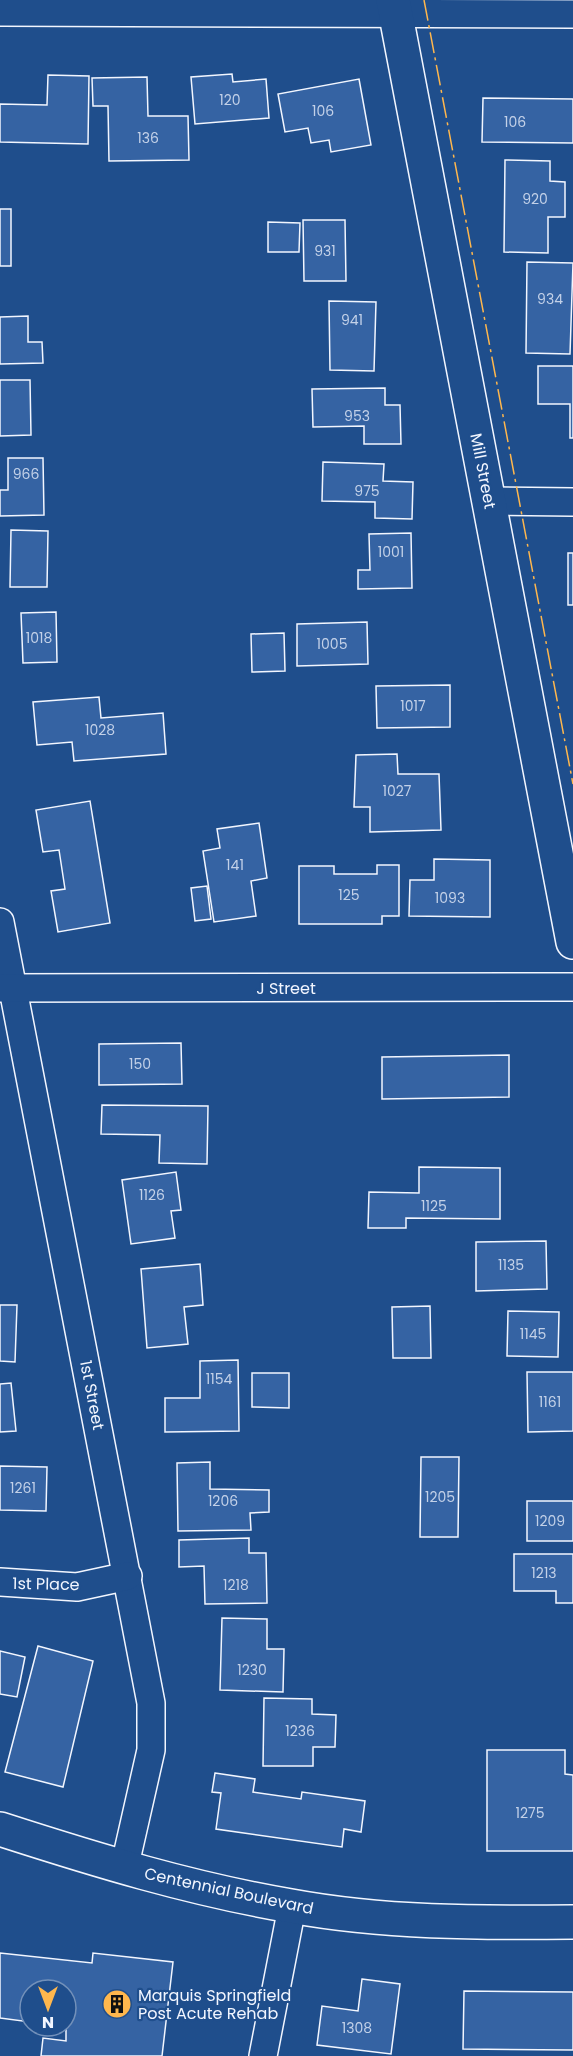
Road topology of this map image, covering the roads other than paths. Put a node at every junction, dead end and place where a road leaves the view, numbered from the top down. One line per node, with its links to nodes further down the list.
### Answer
1 (395, 7): 2 (street); 3 (street); 4 (street, Mill Street)
2 (0, 12)
3 (573, 14)
4 (488, 501): 5 (street); 7 (street, Mill Street)
5 (573, 502)
6 (0, 922): 9 (street, 1st Street)
7 (573, 942)
8 (573, 987): 9 (street, J Street)
9 (6, 988): 10 (street, 1st Street)
10 (128, 1576): 11 (street, 1st Place); 13 (street, 1st Street)
11 (0, 1582)
12 (0, 1829): 13 (street, Centennial Boulevard)
13 (124, 1869): 14 (street, Centennial Boulevard)
14 (292, 1907): 15 (street, Centennial Boulevard); 16 (street)
15 (573, 1922)
16 (263, 2056)

